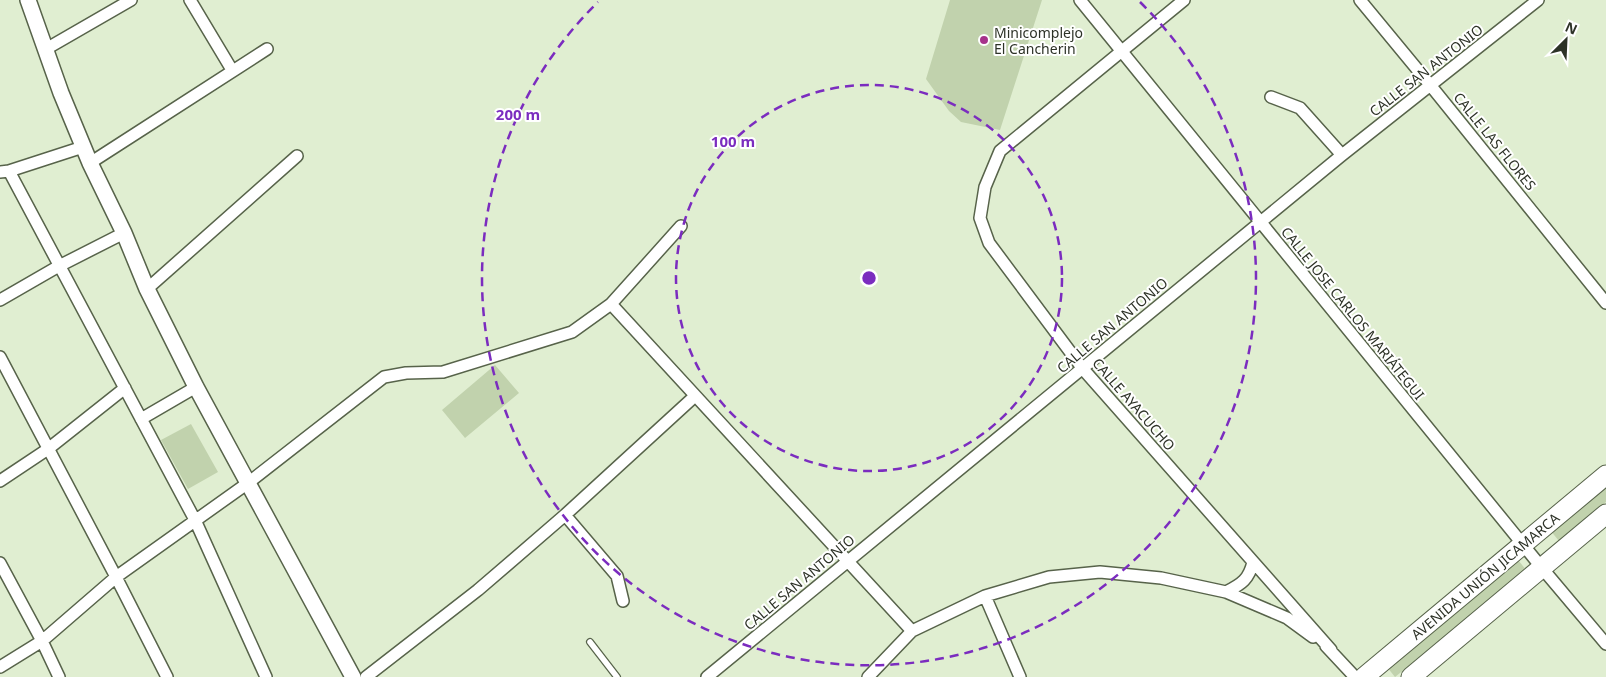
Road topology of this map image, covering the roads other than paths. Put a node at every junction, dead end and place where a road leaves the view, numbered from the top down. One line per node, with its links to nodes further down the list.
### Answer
1 (28, 0): 10 (street)
2 (131, 0): 8 (street)
3 (190, 0): 12 (street)
4 (1080, 0): 11 (street, CALLE JOSE CARLOS MARIÁTEGUI)
5 (1184, 0): 11 (street)
6 (1360, 0): 13 (street, CALLE LAS FLORES)
7 (1538, 0): 13 (street, CALLE SAN ANTONIO)
8 (111, 5): 10 (street)
9 (267, 48): 12 (street)
10 (46, 49): 15 (street)
11 (1121, 50): 20 (street, CALLE JOSE CARLOS MARIÁTEGUI); 29 (street, CALLE AYACUCHO)
12 (232, 70): 18 (street)
13 (1431, 86): 16 (street, CALLE SAN ANTONIO); 26 (street, CALLE LAS FLORES)
14 (1271, 97): 16 (street)
15 (83, 147): 18 (street); 19 (street)
16 (1342, 155): 20 (street, CALLE SAN ANTONIO)
17 (297, 156): 24 (street)
18 (90, 164): 22 (street)
19 (4, 172): 23 (street)
20 (1260, 222): 29 (street, CALLE SAN ANTONIO); 41 (street, CALLE JOSE CARLOS MARIÁTEGUI)
21 (681, 226): 27 (street)
22 (124, 233): 23 (street); 24 (street)
23 (59, 266): 25 (street); 31 (street)
24 (147, 288): 30 (street)
25 (0, 300)
26 (1606, 303)
27 (611, 304): 32 (street); 37 (street)
28 (0, 357): 34 (street)
29 (1083, 369): 42 (street, CALLE SAN ANTONIO); 43 (street, CALLE AYACUCHO)
30 (196, 387): 33 (street); 37 (street)
31 (125, 388): 33 (street); 34 (street)
32 (695, 396): 39 (street); 42 (street)
33 (141, 419): 40 (street)
34 (48, 449): 36 (street); 46 (street)
35 (1606, 475): 41 (main road, AVENIDA UNIÓN JICAMARCA)
36 (0, 481)
37 (248, 483): 40 (street); 59 (street)
38 (1606, 514): 45 (main road)
39 (565, 515): 49 (street); 60 (street)
40 (195, 520): 46 (street); 58 (street)
41 (1523, 545): 45 (street, CALLE JOSE CARLOS MARIÁTEGUI); 66 (main road, AVENIDA UNIÓN JICAMARCA)
42 (847, 561): 50 (street); 62 (street, CALLE SAN ANTONIO)
43 (1253, 562): 47 (street); 54 (street, CALLE AYACUCHO)
44 (0, 563): 51 (street)
45 (1542, 568): 53 (street, CALLE JOSE CARLOS MARIÁTEGUI); 67 (main road)
46 (116, 577): 51 (street); 57 (street)
47 (1226, 592): 48 (street); 54 (street)
48 (985, 596): 50 (street); 64 (street)
49 (623, 601)
50 (912, 631): 63 (street)
51 (42, 641): 55 (street); 56 (street)
52 (590, 642): 61 (lane)
53 (1606, 644)
54 (1331, 650): 65 (street)
55 (0, 667)
56 (59, 677)
57 (167, 677)
58 (266, 677)
59 (353, 677)
60 (366, 677)
61 (617, 677)
62 (707, 677)
63 (868, 677)
64 (1020, 677)
65 (1355, 677)
66 (1364, 677)
67 (1411, 677)

